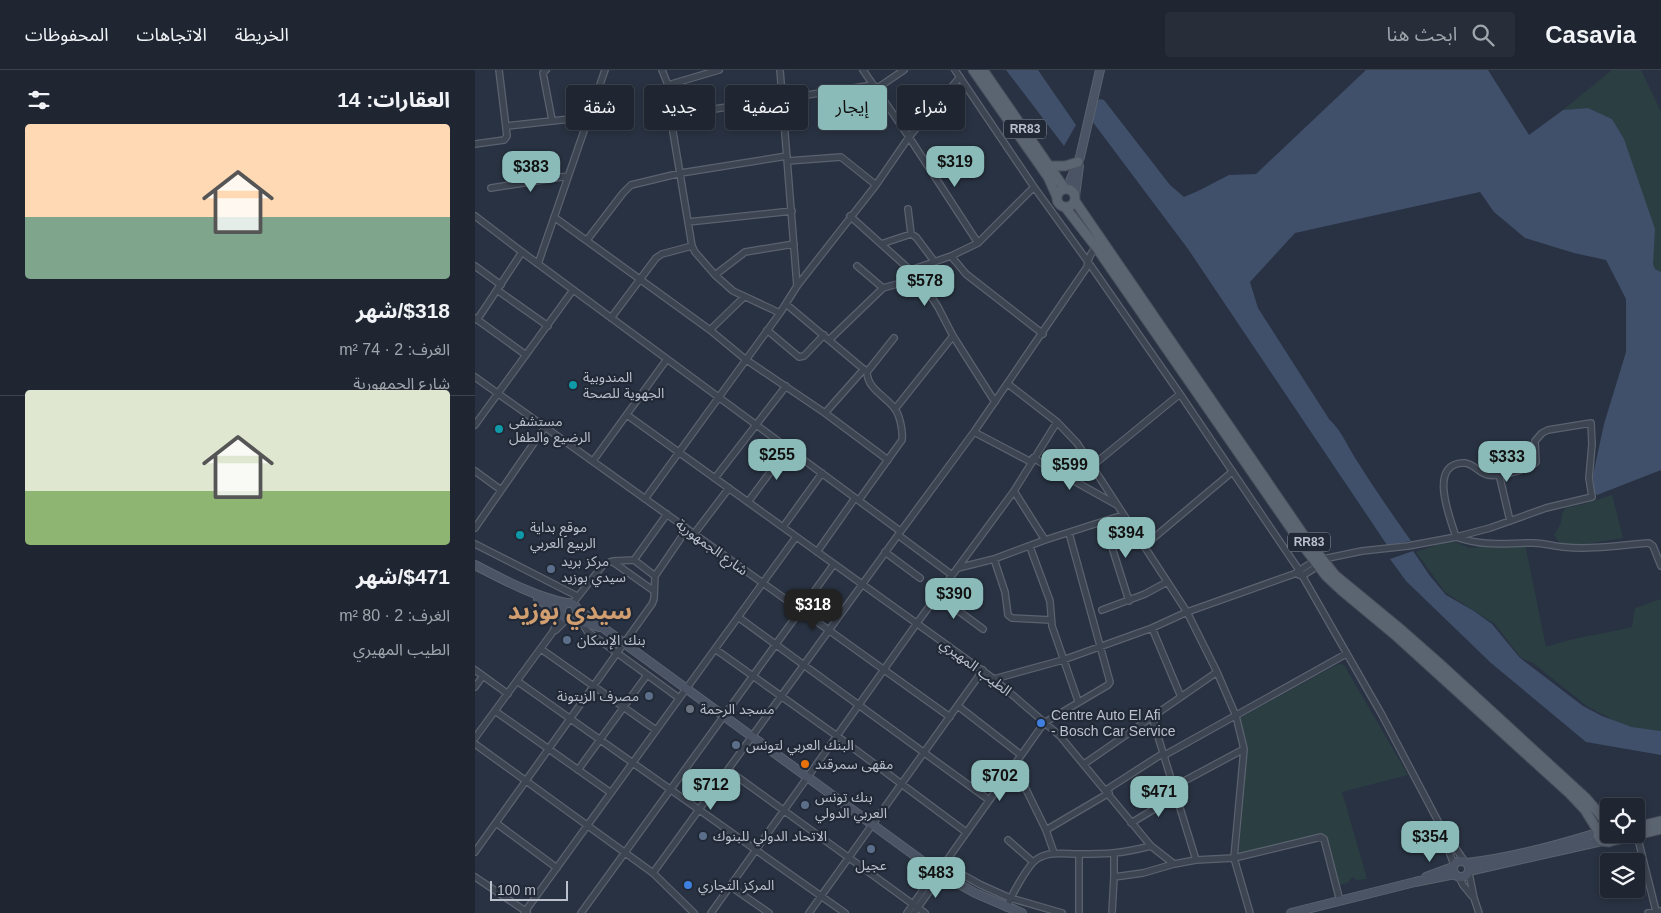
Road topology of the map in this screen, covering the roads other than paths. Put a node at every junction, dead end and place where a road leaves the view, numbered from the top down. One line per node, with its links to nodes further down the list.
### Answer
1 (499, 70): 22 (street)
2 (546, 70): 21 (street)
3 (605, 70): 14 (street)
4 (662, 70): 15 (street)
5 (719, 70): 15 (street)
6 (780, 70): 16 (street)
7 (863, 70): 17 (street)
8 (904, 70): 18 (street)
9 (955, 70): 13 (street)
10 (973, 70): 37 (main road, RR83)
11 (983, 70): 30 (main road, RR83)
12 (1100, 70): 29 (main road)
13 (960, 77): 26 (street); 34 (street)
14 (600, 85)
15 (667, 85)
16 (781, 85)
17 (874, 85)
18 (878, 85)
19 (887, 105): 26 (street)
20 (566, 119): 21 (street)
21 (552, 120): 22 (street)
22 (507, 126): 27 (street)
23 (584, 130): 32 (street)
24 (673, 130): 31 (street)
25 (785, 130): 28 (street)
26 (909, 137): 33 (street); 48 (street)
27 (475, 144)
28 (787, 159): 31 (street); 33 (street); 41 (street)
29 (1079, 159): 30 (main road); 36 (main road); 38 (main road)
30 (1051, 166): 36 (main road, RR83)
31 (681, 173): 45 (street); 47 (street)
32 (568, 176): 35 (street); 44 (street)
33 (875, 185): 43 (street)
34 (1034, 187): 48 (street); 57 (street)
35 (491, 188)
36 (1066, 189): 37 (main road); 38 (main road, RR83)
37 (1057, 197): 39 (main road, RR83)
38 (1075, 198): 39 (main road); 52 (main road, RR83)
39 (1065, 207): 52 (main road, RR83)
40 (908, 209): 46 (street)
41 (792, 211): 45 (street); 49 (street)
42 (475, 216): 53 (street)
43 (851, 216): 50 (street); 64 (street)
44 (554, 217): 47 (street); 56 (street)
45 (688, 222): 51 (street)
46 (911, 234): 50 (street); 55 (street)
47 (587, 240): 63 (street)
48 (978, 243): 54 (street)
49 (795, 244): 61 (street); 64 (street)
50 (881, 244): 60 (street)
51 (692, 246): 61 (street); 63 (street)
52 (1101, 248): 57 (street); 138 (main road, RR83)
53 (522, 252): 56 (street); 65 (street)
54 (951, 256): 55 (street); 76 (street)
55 (934, 261): 60 (street)
56 (538, 264): 67 (street)
57 (1089, 264): 76 (street); 88 (street)
58 (475, 266): 65 (street)
59 (857, 266): 66 (street)
60 (911, 270): 62 (street)
61 (715, 275): 68 (street)
62 (919, 278): 66 (street); 77 (street)
63 (639, 279): 71 (street); 74 (street)
64 (797, 286): 69 (street)
65 (499, 287): 72 (street); 73 (street)
66 (883, 288): 78 (street)
67 (573, 290): 71 (street); 73 (street)
68 (744, 297): 70 (street); 74 (street)
69 (787, 304): 70 (street); 78 (street)
70 (780, 313): 75 (street)
71 (611, 318): 81 (street)
72 (476, 319): 80 (street)
73 (548, 326): 80 (street)
74 (710, 330): 82 (street)
75 (767, 330): 78 (street); 82 (street)
76 (1043, 334): 85 (street)
77 (953, 336): 90 (street); 91 (street)
78 (826, 337): 83 (street)
79 (893, 338): 83 (street)
80 (526, 355): 87 (street)
81 (667, 359): 89 (street); 93 (street)
82 (745, 359): 86 (street); 89 (street)
83 (865, 371): 91 (street); 92 (street)
84 (475, 377): 87 (street, شارع الجمهورية)
85 (1008, 384): 90 (street); 94 (street)
86 (786, 386): 92 (street); 95 (street)
87 (498, 394): 96 (street); 97 (street, شارع الجمهورية)
88 (1180, 394): 104 (street); 106 (street)
89 (719, 397): 95 (street); 100 (street)
90 (995, 402): 98 (street)
91 (895, 409): 101 (street)
92 (825, 413): 101 (street)
93 (627, 415): 100 (street, الطيب المهيري); 103 (street)
94 (1057, 422): 102 (street); 104 (street)
95 (755, 424): 99 (street); 109 (street)
96 (475, 425)
97 (545, 427): 103 (street, شارع الجمهورية); 111 (street)
98 (974, 432): 102 (street); 124 (street)
99 (788, 448): 107 (street); 115 (street)
100 (679, 452): 109 (street, الطيب المهيري); 113 (street)
101 (888, 460): 114 (street)
102 (1032, 460): 112 (street); 116 (street)
103 (593, 461): 113 (street, شارع الجمهورية)
104 (1092, 466): 116 (street)
105 (475, 471): 111 (street)
106 (1232, 472): 131 (street); 143 (street)
107 (822, 474): 114 (street); 121 (street)
108 (1499, 474): 119 (street); 119 (street); 128 (street)
109 (715, 478): 110 (street, الطيب المهيري)
110 (729, 488): 115 (street, الطيب المهيري); 125 (street)
111 (501, 490): 122 (street)
112 (1014, 491): 129 (street); 142 (street)
113 (645, 498): 117 (street, شارع الجمهورية)
114 (857, 499): 124 (street); 133 (street)
115 (748, 502): 121 (street, الطيب المهيري)
116 (1117, 505): 118 (street)
117 (667, 514): 123 (street, شارع الجمهورية); 136 (street)
118 (1123, 515): 120 (street); 131 (street)
119 (1510, 521): 128 (street)
120 (1104, 522): 126 (street); 154 (street)
121 (783, 527): 127 (street, الطيب المهيري)
122 (475, 528)
123 (687, 529): 125 (street, شارع الجمهورية); 144 (street)
124 (899, 533): 134 (street); 145 (street)
125 (695, 534): 148 (street, شارع الجمهورية)
126 (1069, 534): 129 (street); 170 (street)
127 (796, 537): 133 (street, الطيب المهيري); 148 (street)
128 (1456, 537): 138 (street); 141 (street)
129 (1045, 540): 132 (street)
130 (475, 544): 153 (street)
131 (1145, 546): 147 (street)
132 (1029, 547): 135 (street); 161 (street)
133 (817, 552): 139 (street, الطيب المهيري)
134 (885, 552): 146 (street); 149 (street)
135 (994, 559): 142 (street); 161 (street)
136 (633, 560): 137 (street); 144 (street)
137 (613, 561): 151 (street); 153 (street)
138 (1321, 561): 143 (street); 231 (main road, RR83); 244 (main road, RR83)
139 (834, 564): 149 (street, الطيب المهيري); 156 (street)
140 (475, 565): 150 (main road)
141 (1661, 566)
142 (957, 568): 145 (street)
143 (1298, 574): 158 (street); 174 (street)
144 (655, 576): 151 (street)
145 (952, 576): 152 (street)
146 (920, 578)
147 (1167, 582): 154 (street); 158 (street)
148 (763, 583): 156 (street, شارع الجمهورية); 160 (street)
149 (862, 584): 163 (street, الطيب المهيري); 167 (street)
150 (522, 589): 155 (main road); 159 (main road)
151 (654, 591): 168 (street)
152 (937, 595): 163 (street); 166 (street)
153 (577, 596): 155 (street)
154 (1129, 601): 157 (street)
155 (571, 605): 159 (main road); 159 (main road); 164 (main road)
156 (801, 610): 167 (street, شارع الجمهورية); 169 (street)
157 (1102, 610)
158 (1187, 612): 165 (street); 180 (street)
159 (566, 617): 162 (main road); 171 (street)
160 (738, 617): 169 (street); 172 (street)
161 (1051, 620): 175 (street)
162 (581, 621): 164 (main road); 173 (street)
163 (917, 623): 177 (street); 179 (street, الطيب المهيري)
164 (603, 628): 168 (main road)
165 (1152, 628): 170 (street); 191 (street)
166 (983, 629)
167 (829, 630): 176 (street); 177 (street, شارع الجمهورية)
168 (624, 644): 173 (street); 188 (main road)
169 (776, 644): 176 (street); 183 (street)
170 (1099, 646): 175 (street); 193 (street)
171 (541, 649): 185 (street); 186 (street)
172 (715, 649): 183 (street); 188 (street)
173 (617, 654): 181 (street); 186 (street)
174 (1346, 654): 199 (street); 237 (street)
175 (1063, 660): 184 (street); 193 (street)
176 (804, 665): 190 (street); 194 (street)
177 (885, 669): 194 (street); 200 (street, شارع الجمهورية)
178 (475, 670): 182 (street)
179 (983, 670): 184 (street, الطيب المهيري); 195 (street)
180 (1217, 672): 191 (street); 199 (street)
181 (647, 675): 192 (street); 196 (street)
182 (483, 676): 187 (street); 189 (street)
183 (753, 676): 190 (street); 198 (street)
184 (994, 679): 203 (street, الطيب المهيري)
185 (517, 681): 189 (street); 202 (street)
186 (594, 686): 196 (street); 202 (street)
187 (475, 687)
188 (686, 688): 192 (street); 198 (main road)
189 (508, 694): 197 (street)
190 (781, 696): 205 (street); 206 (street)
191 (1181, 697): 201 (street)
192 (679, 698): 204 (street)
193 (1078, 702): 203 (street)
194 (859, 705): 205 (street); 212 (street)
195 (958, 706): 200 (street); 213 (street)
196 (623, 708): 204 (street); 208 (street)
197 (495, 711): 207 (street); 210 (street)
198 (723, 716): 206 (main road); 224 (street)
199 (1236, 716): 211 (street); 214 (street)
200 (950, 717): 212 (street)
201 (1152, 717): 214 (street); 216 (street)
202 (571, 719): 208 (street); 210 (street)
203 (1044, 723): 213 (street); 216 (street, الطيب المهيري)
204 (656, 730): 215 (street)
205 (837, 736): 220 (street); 222 (street)
206 (752, 737): 219 (street); 220 (main road)
207 (475, 738)
208 (600, 740): 215 (street); 218 (street)
209 (475, 744): 221 (street)
210 (549, 749): 218 (street); 221 (street)
211 (1244, 749): 223 (street); 257 (street)
212 (925, 752): 222 (street); 228 (street)
213 (1021, 755): 217 (street)
214 (1163, 755): 223 (street); 225 (street)
215 (632, 763): 224 (street); 226 (street)
216 (1084, 764): 225 (street, الطيب المهيري)
217 (1014, 765): 228 (street); 241 (street)
218 (578, 770): 226 (street)
219 (728, 770): 229 (street); 230 (street)
220 (806, 777): 230 (street); 236 (main road)
221 (526, 781): 233 (street); 235 (street)
222 (901, 784): 236 (street); 243 (street)
223 (1173, 787): 227 (street)
224 (671, 790): 229 (street); 252 (street)
225 (1107, 792): 234 (street, الطيب المهيري); 241 (street)
226 (611, 793): 235 (street)
227 (1175, 796): 234 (street); 258 (street)
228 (989, 800): 243 (street)
229 (699, 810): 250 (street); 265 (street)
230 (783, 810): 250 (street); 256 (street)
231 (1600, 814)
232 (1661, 822): 239 (main road)
233 (496, 823): 251 (street); 262 (street)
234 (1131, 823): 249 (street, الطيب المهيري)
235 (588, 825): 252 (street); 262 (street)
236 (872, 825): 256 (street); 263 (main road)
237 (1440, 825): 260 (street); 264 (street)
238 (1600, 828): 244 (main road)
239 (1645, 828)
240 (1661, 829): 242 (main road)
241 (1046, 830): 253 (street)
242 (1645, 830)
243 (966, 832): 263 (street)
244 (1598, 832): 245 (main road); 260 (main road)
245 (1600, 837)
246 (1009, 840): 259 (street)
247 (1600, 841): 266 (main road)
248 (1640, 843): 276 (street)
249 (1151, 846): 254 (street); 261 (street, الطيب المهيري)
250 (756, 849): 269 (street); 270 (street)
251 (475, 852)
252 (625, 852): 265 (street); 278 (street)
253 (1054, 853): 255 (street); 259 (street)
254 (1114, 853): 255 (street); 268 (street)
255 (1079, 854): 288 (street)
256 (849, 858): 270 (street); 274 (street)
257 (1234, 858): 258 (street); 273 (street); 290 (street)
258 (1196, 860): 261 (street)
259 (1033, 862): 271 (street)
260 (1466, 862): 264 (main road); 266 (main road)
261 (1174, 864): 268 (street)
262 (557, 868): 277 (street)
263 (940, 870): 271 (street); 274 (street); 275 (main road)
264 (1455, 871): 266 (main road); 272 (street); 273 (main road)
265 (653, 872): 279 (street)
266 (1469, 872): 272 (street)
267 (475, 877): 277 (street)
268 (1115, 877): 289 (street)
269 (730, 886): 280 (street); 281 (street)
270 (821, 896): 282 (street); 283 (street)
271 (1010, 898): 275 (street); 287 (street)
272 (1474, 898): 292 (street)
273 (1340, 901): 291 (main road)
274 (915, 908): 284 (street); 285 (street)
275 (1005, 910): 286 (main road)
276 (1659, 911): 293 (street)
277 (526, 912)
278 (581, 913)
279 (694, 913)
280 (711, 913)
281 (769, 913)
282 (809, 913)
283 (845, 913)
284 (907, 913)
285 (925, 913)
286 (1022, 913)
287 (1062, 913)
288 (1079, 913)
289 (1113, 913)
290 (1249, 913)
291 (1291, 913)
292 (1479, 913)
293 (1648, 913)

